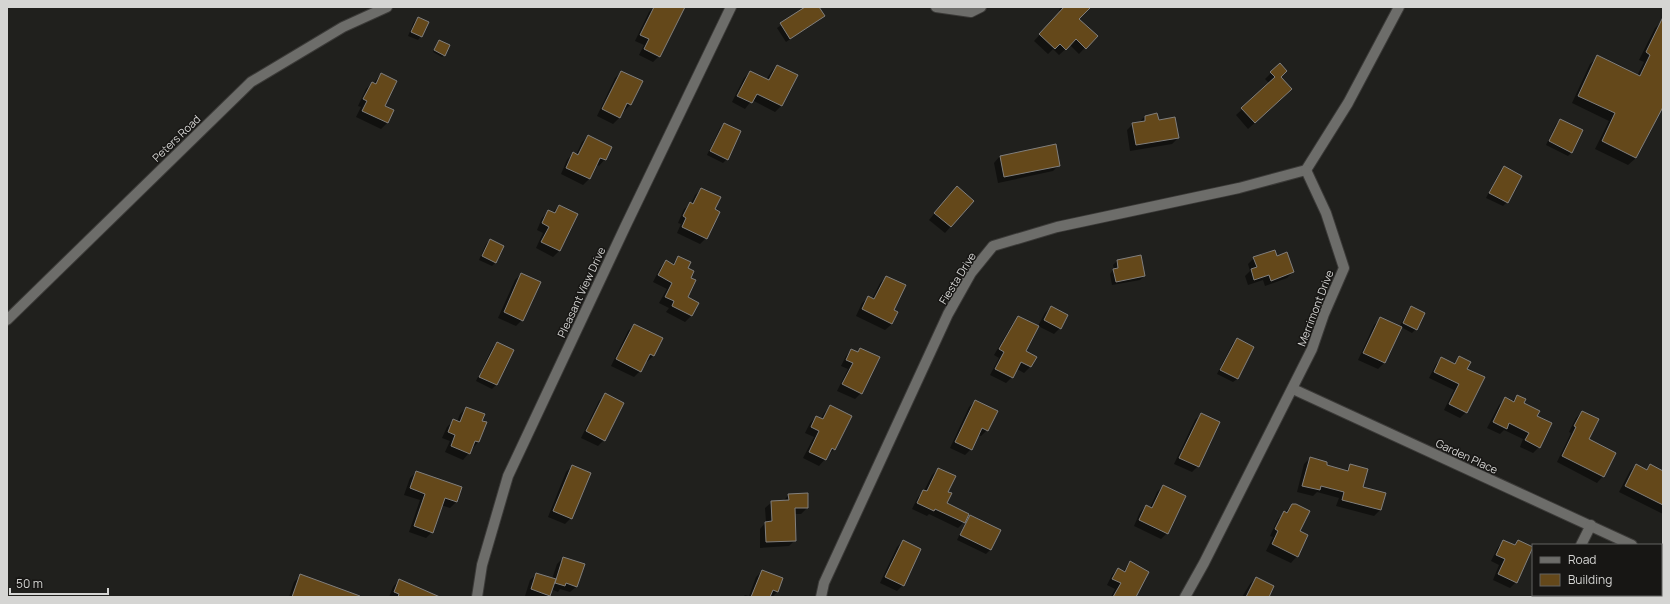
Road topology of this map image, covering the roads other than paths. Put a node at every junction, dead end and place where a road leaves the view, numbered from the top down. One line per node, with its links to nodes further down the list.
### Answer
1 (387, 7): 7 (street, Peters Road)
2 (731, 7): 12 (street, Pleasant View Drive)
3 (936, 7): 4 (street)
4 (981, 7)
5 (1399, 7): 6 (street)
6 (1306, 170): 8 (street, Merrimont Drive); 13 (street, Fiesta Drive)
7 (7, 320)
8 (1293, 389): 9 (street, Garden Place); 14 (street, Merrimont Drive)
9 (1591, 525): 10 (street); 11 (street, Garden Place)
10 (1582, 544)
11 (1630, 544)
12 (477, 597)
13 (821, 597)
14 (1185, 597)

